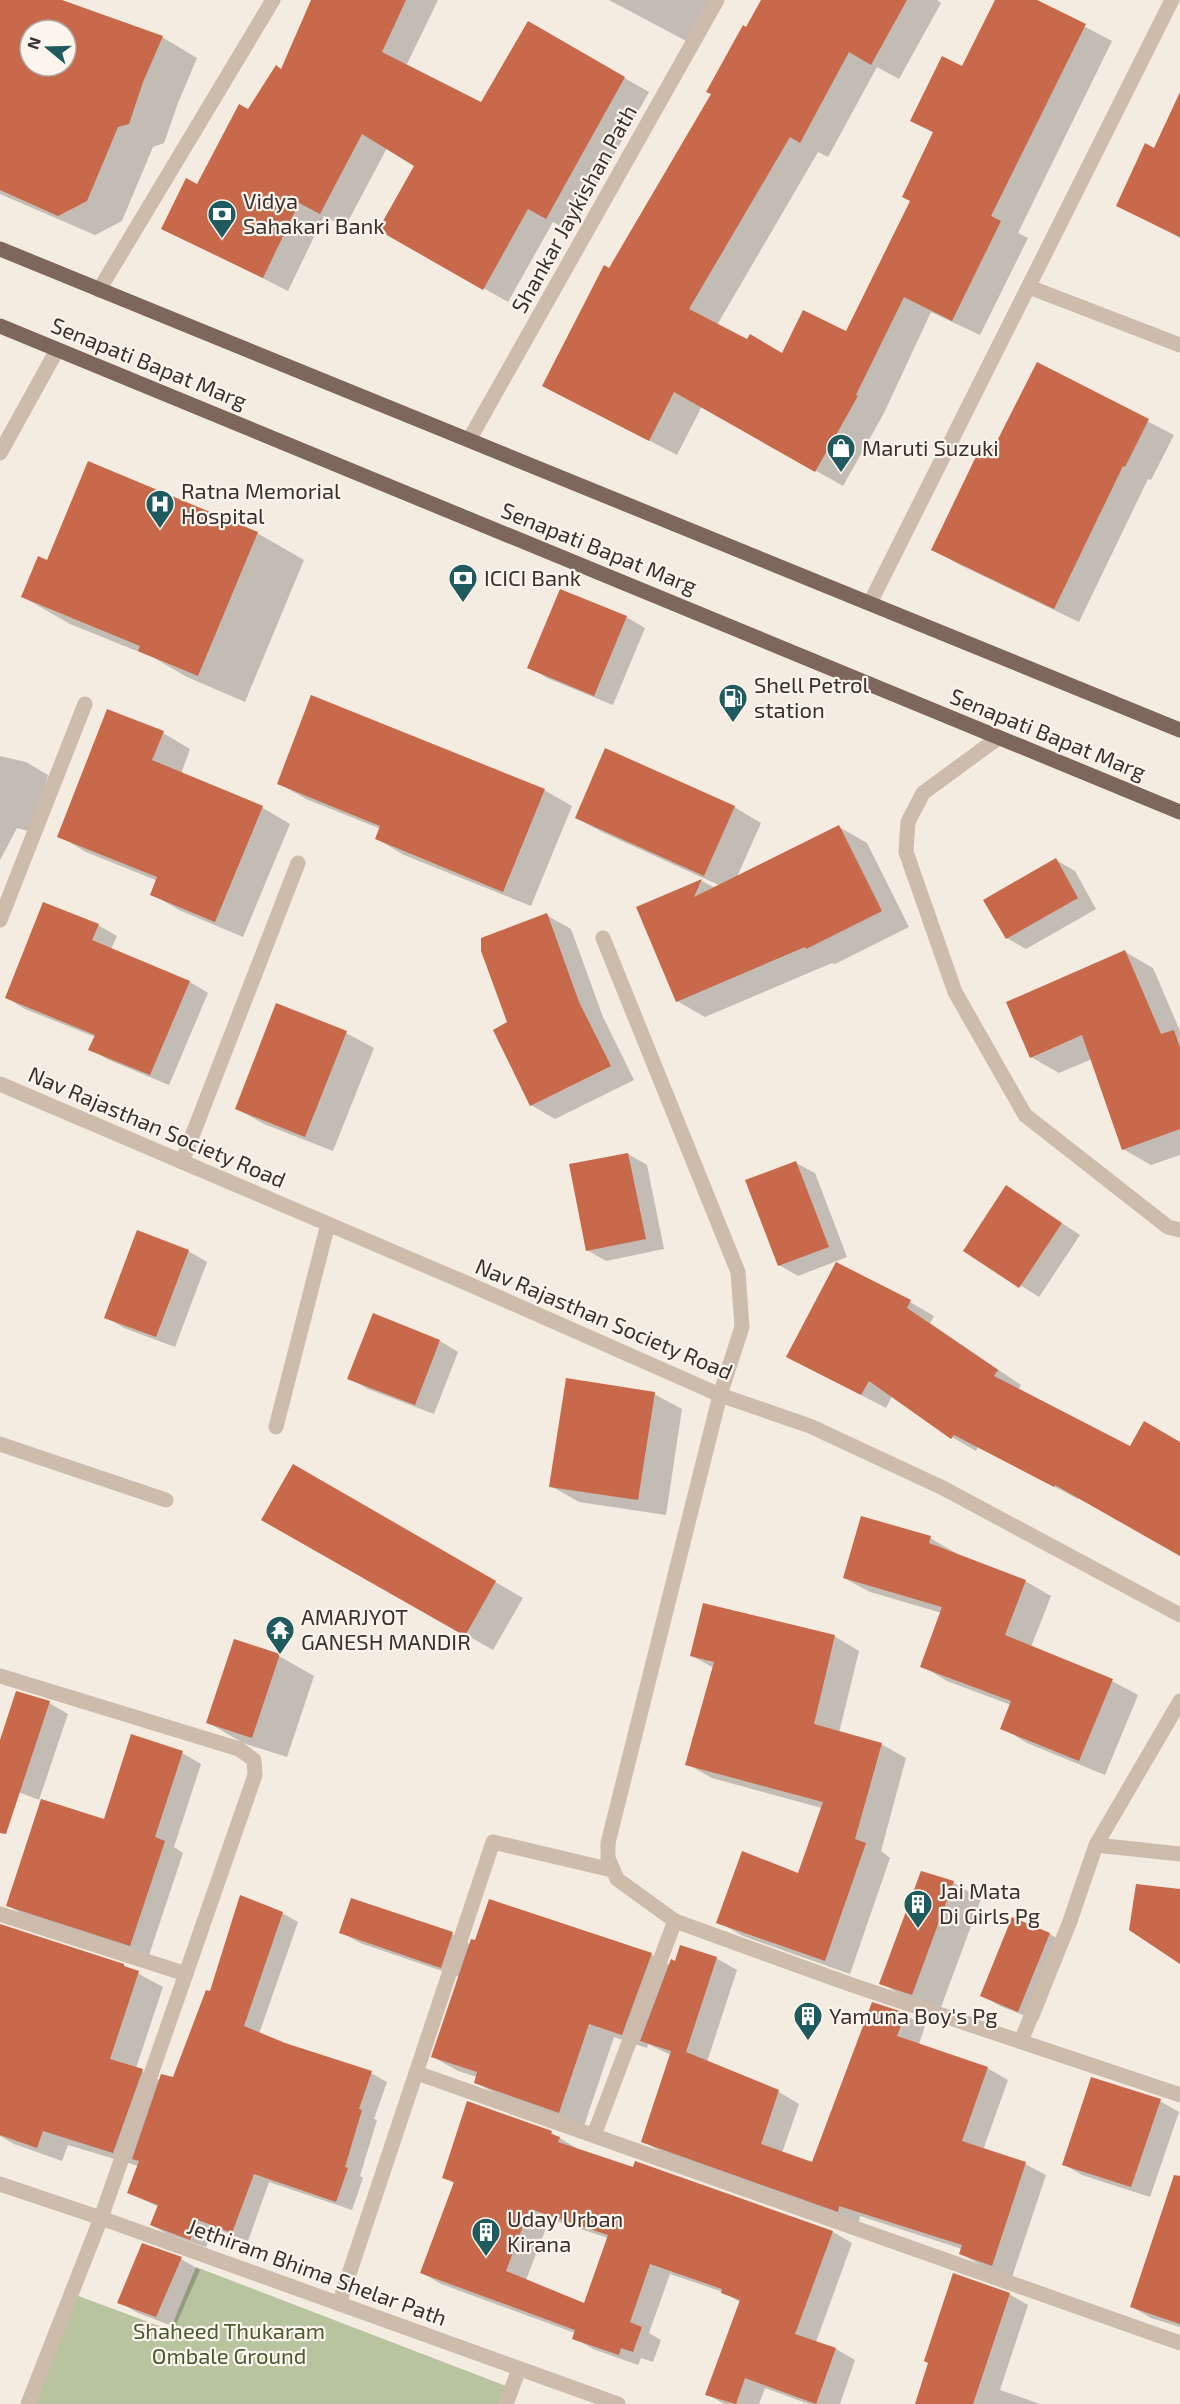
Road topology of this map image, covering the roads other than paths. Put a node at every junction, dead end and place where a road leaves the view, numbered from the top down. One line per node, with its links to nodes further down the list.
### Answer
1 (273, 0): 6 (street)
2 (717, 0): 10 (street, Shankar Jaykishan Path)
3 (1172, 0): 5 (street)
4 (0, 249): 6 (main road)
5 (1029, 287): 8 (street); 12 (street)
6 (99, 290): 10 (main road)
7 (0, 326): 9 (main road, Senapati Bapat Marg)
8 (1180, 345)
9 (57, 350): 11 (street); 15 (main road, Senapati Bapat Marg)
10 (469, 440): 12 (main road)
11 (0, 453)
12 (870, 603): 14 (main road)
13 (86, 704): 18 (street)
14 (1180, 730)
15 (998, 738): 16 (main road, Senapati Bapat Marg); 23 (street)
16 (1180, 812)
17 (298, 863): 21 (street)
18 (0, 920)
19 (603, 938): 24 (street)
20 (0, 1084): 21 (street, Nav Rajasthan Society Road)
21 (182, 1162): 22 (street, Nav Rajasthan Society Road)
22 (328, 1224): 24 (street, Nav Rajasthan Society Road); 25 (street)
23 (1180, 1230)
24 (720, 1395): 28 (street, Nav Rajasthan Society Road); 33 (street)
25 (276, 1427)
26 (0, 1444): 27 (street)
27 (166, 1500)
28 (1180, 1615)
29 (0, 1676): 36 (street)
30 (1180, 1701): 31 (street)
31 (1096, 1845): 32 (street); 37 (street)
32 (1180, 1854)
33 (612, 1870): 35 (street); 38 (street)
34 (0, 1914): 36 (street)
35 (675, 1921): 37 (street); 40 (street)
36 (186, 1974): 42 (street)
37 (1021, 2041): 39 (street)
38 (417, 2073): 40 (street); 43 (street)
39 (1180, 2095)
40 (594, 2135): 44 (street)
41 (0, 2184): 42 (street, Jethiram Bhima Shelar Path)
42 (101, 2218): 43 (street, Jethiram Bhima Shelar Path); 46 (street)
43 (339, 2304): 45 (street, Jethiram Bhima Shelar Path)
44 (1180, 2343)
45 (519, 2369): 47 (street); 48 (street, Jethiram Bhima Shelar Path)
46 (28, 2404)
47 (506, 2404)
48 (618, 2404)

